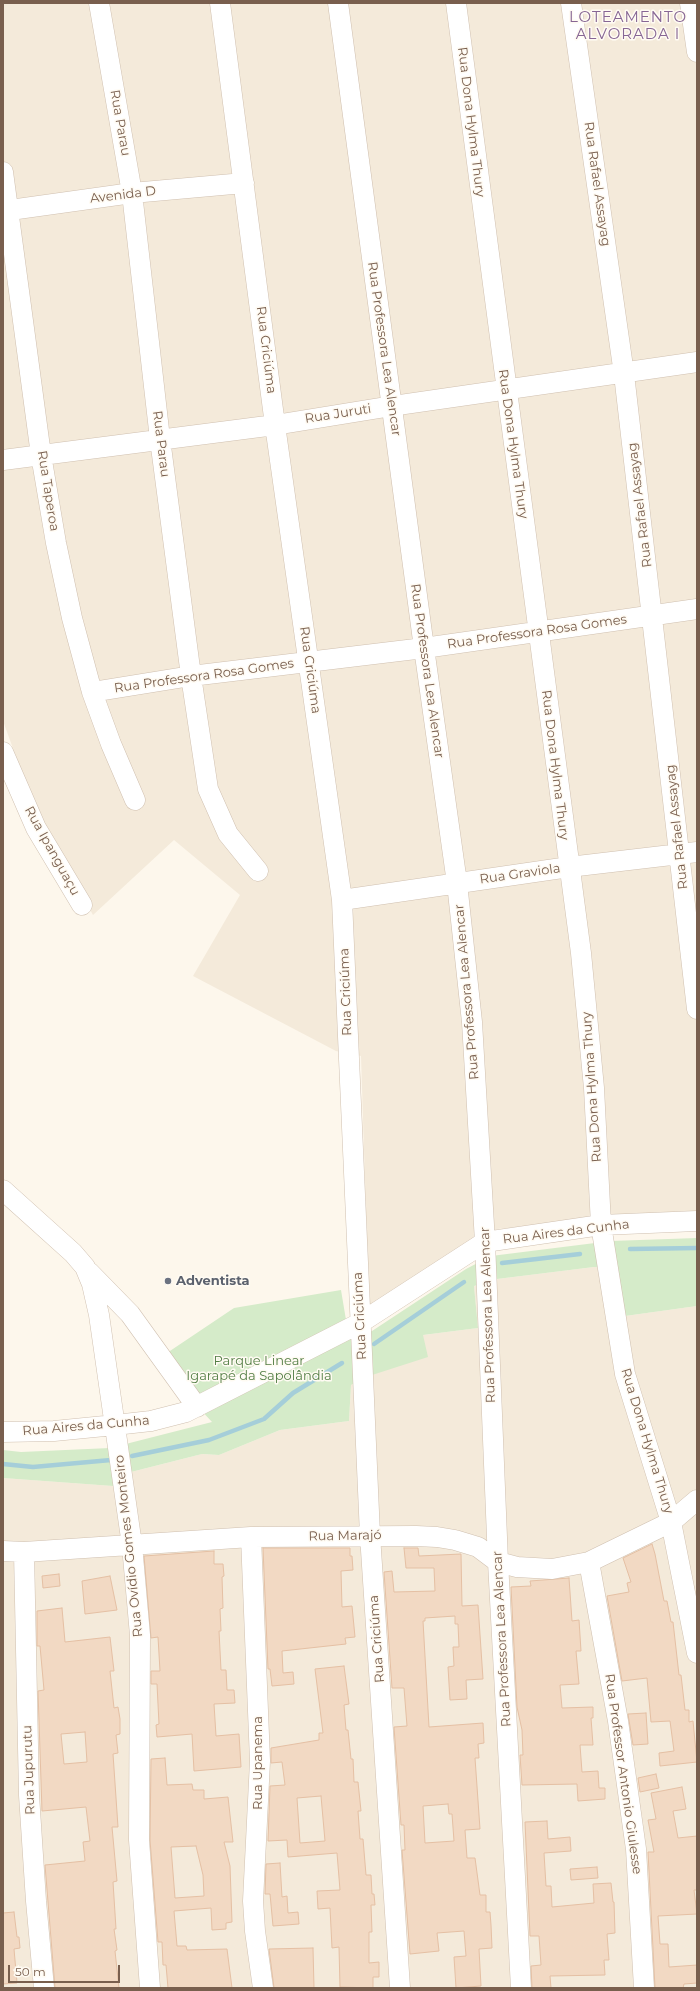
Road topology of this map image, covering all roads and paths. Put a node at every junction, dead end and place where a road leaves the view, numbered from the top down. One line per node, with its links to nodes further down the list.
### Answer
1 (99, 3): 10 (street, Rua Parau)
2 (220, 3): 9 (street, Rua Criciúma)
3 (338, 3): 15 (street, Rua Professora Lea Alencar)
4 (456, 3): 14 (street, Rua Dona Hylma Thury)
5 (571, 3): 13 (street, Rua Rafael Assayag)
6 (690, 3): 7 (street)
7 (697, 52)
8 (3, 172): 11 (street, Rua Taperoa)
9 (244, 183): 10 (street, Avenida D); 16 (street, Rua Criciúma)
10 (132, 193): 11 (street, Avenida D); 17 (street, Rua Parau)
11 (5, 211): 18 (street, Rua Taperoa)
12 (697, 362): 13 (street, Rua Juruti)
13 (624, 374): 14 (street, Rua Juruti); 21 (street, Rua Rafael Assayag)
14 (506, 391): 15 (street, Rua Juruti); 22 (street, Rua Dona Hylma Thury)
15 (392, 406): 16 (street, Rua Juruti); 23 (street, Rua Professora Lea Alencar)
16 (275, 424): 17 (street, Rua Juruti); 24 (street, Rua Criciúma)
17 (160, 439): 18 (street, Rua Juruti); 25 (street, Rua Parau)
18 (41, 456): 19 (street, Rua Juruti); 26 (street, Rua Taperoa)
19 (3, 460)
20 (697, 609): 21 (street, Rua Professora Rosa Gomes)
21 (653, 616): 22 (street, Rua Professora Rosa Gomes); 29 (street, Rua Rafael Assayag)
22 (538, 632): 23 (street, Rua Professora Rosa Gomes); 30 (street, Rua Dona Hylma Thury)
23 (424, 648): 24 (street, Rua Professora Rosa Gomes); 32 (street, Rua Professora Lea Alencar)
24 (309, 661): 25 (street, Rua Professora Rosa Gomes); 33 (street, Rua Criciúma)
25 (191, 676): 26 (street, Rua Professora Rosa Gomes); 31 (street, Rua Parau)
26 (92, 692): 28 (street, Rua Taperoa)
27 (3, 752): 34 (street, Rua Ipanguaçu)
28 (135, 800)
29 (689, 853): 30 (street, Rua Graviola); 35 (street, Rua Rafael Assayag)
30 (569, 868): 32 (street, Rua Graviola); 38 (street, Rua Dona Hylma Thury)
31 (258, 871)
32 (457, 883): 33 (street, Rua Graviola); 39 (street, Rua Professora Lea Alencar)
33 (342, 900): 41 (street, Rua Criciúma)
34 (82, 905)
35 (697, 1009)
36 (3, 1190): 40 (street, Rua Ovídio Gomes Monteiro)
37 (697, 1221): 38 (street, Rua Aires da Cunha)
38 (601, 1225): 39 (street, Rua Aires da Cunha); 46 (street, Rua Dona Hylma Thury)
39 (485, 1242): 41 (street, Rua Aires da Cunha); 52 (street, Rua Professora Lea Alencar)
40 (85, 1267): 42 (street); 43 (street, Rua Ovídio Gomes Monteiro)
41 (360, 1323): 42 (street, Rua Aires da Cunha); 47 (street, Rua Criciúma)
42 (197, 1408): 43 (street, Rua Aires da Cunha)
43 (115, 1425): 44 (street, Rua Aires da Cunha); 49 (street, Rua Ovídio Gomes Monteiro)
44 (3, 1432)
45 (697, 1500): 46 (street)
46 (671, 1522): 53 (street, Rua Marajó); 54 (street, Rua Dona Hylma Thury)
47 (370, 1536): 48 (street, Rua Marajó); 52 (street, Rua Marajó); 58 (street, Rua Criciúma)
48 (251, 1538): 49 (street, Rua Marajó); 57 (street, Rua Upanema)
49 (132, 1545): 51 (street, Rua Marajó); 56 (street, Rua Ovídio Gomes Monteiro)
50 (3, 1551): 51 (street, Rua Marajó)
51 (24, 1552): 55 (street, Rua Jupurutu)
52 (498, 1562): 53 (street, Rua Marajó); 59 (street, Rua Professora Lea Alencar)
53 (589, 1562): 60 (street, Rua Professor Antonio Giulesse)
54 (697, 1653)
55 (44, 1988)
56 (150, 1988)
57 (263, 1988)
58 (400, 1988)
59 (521, 1988)
60 (644, 1988)

